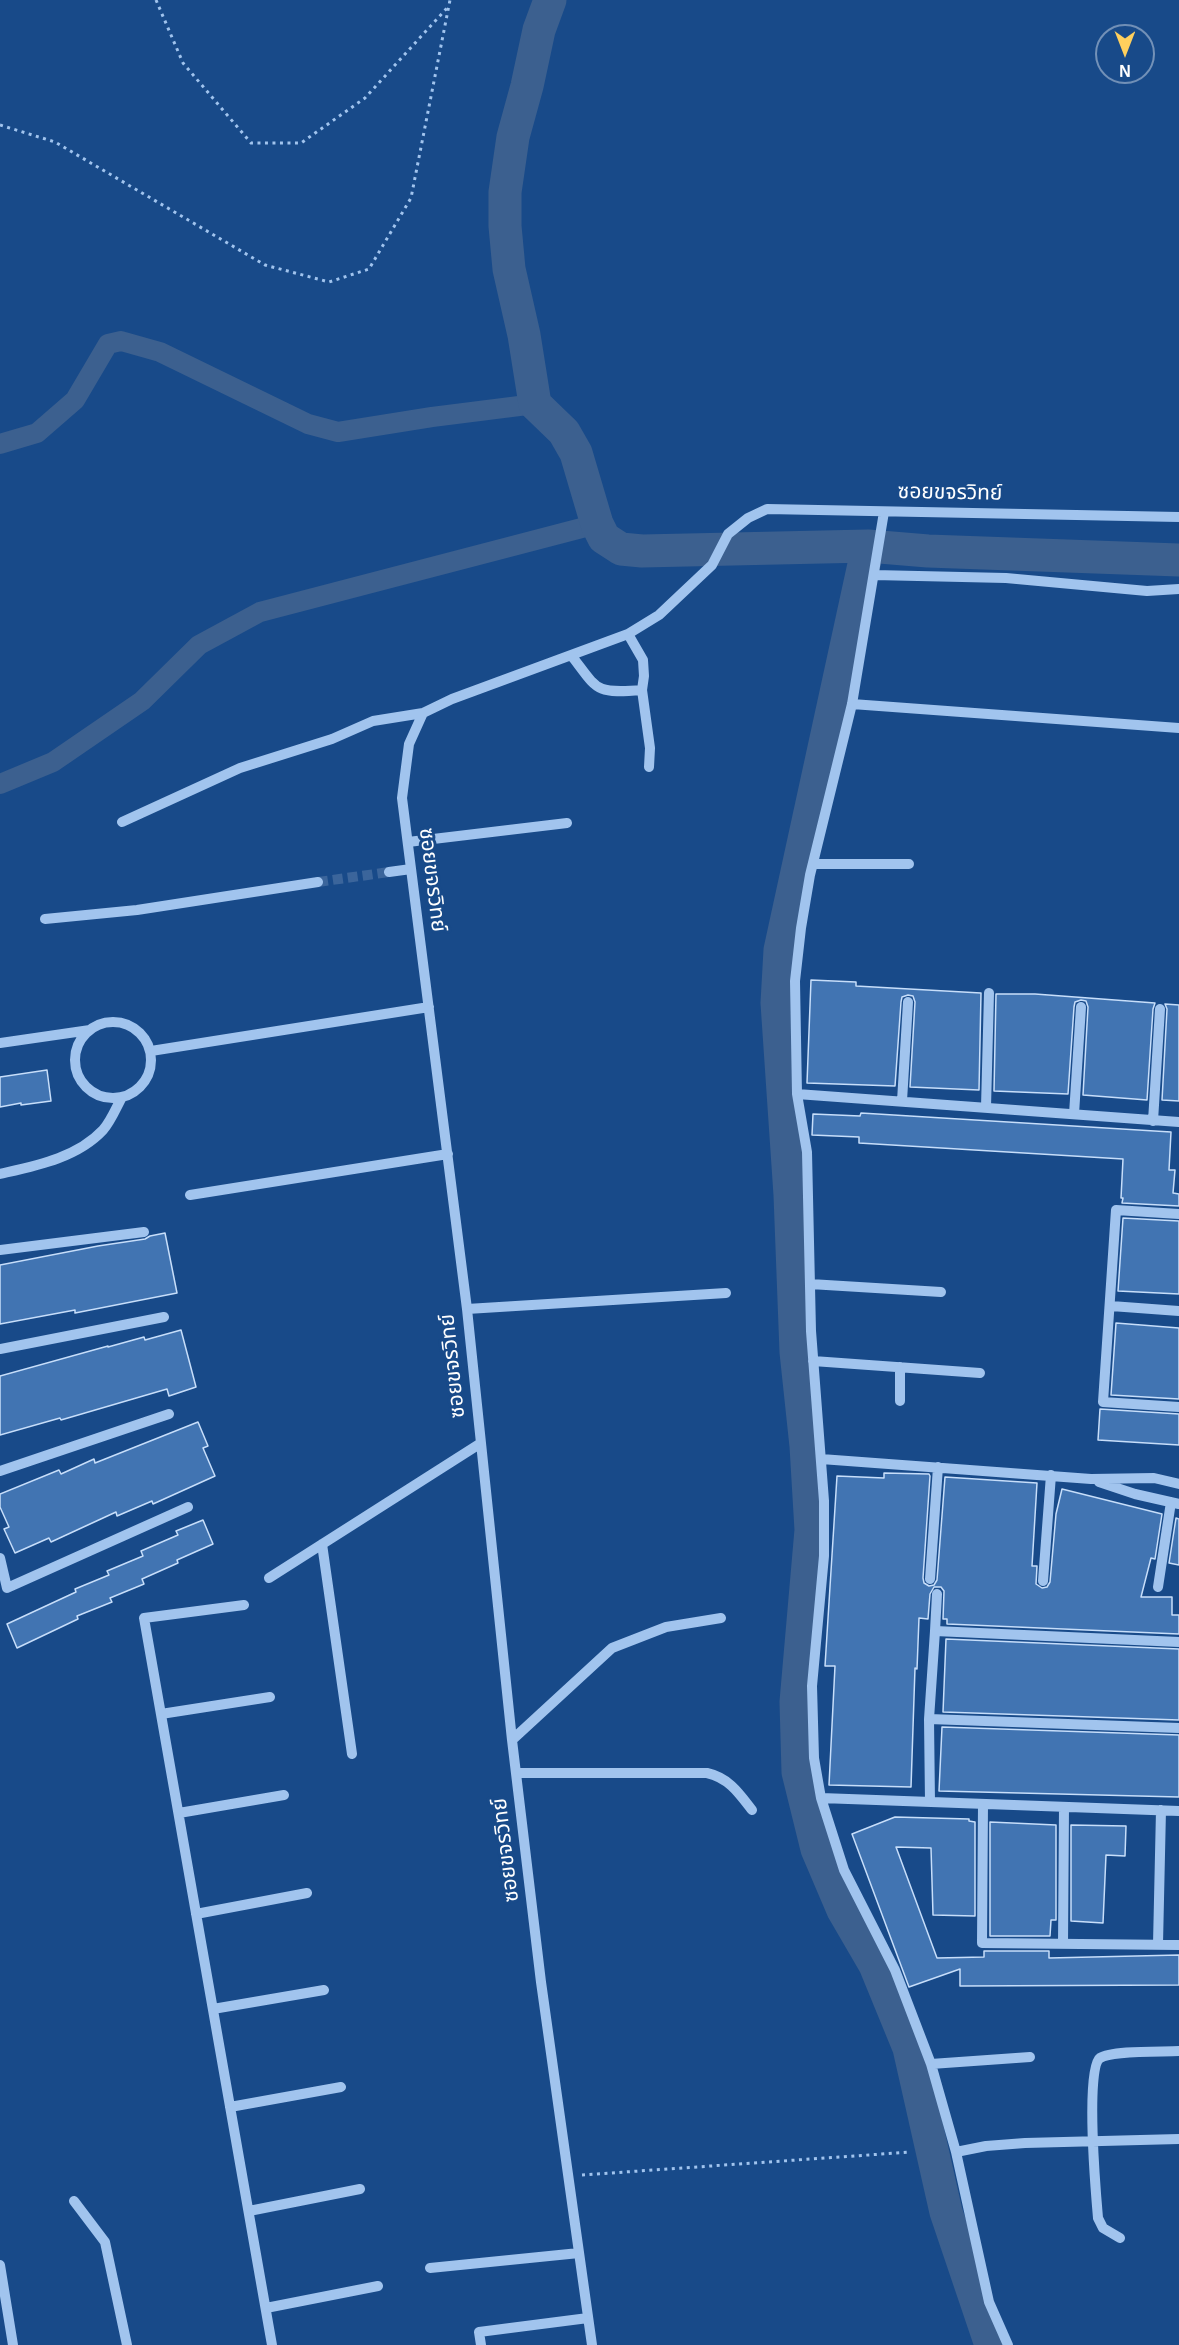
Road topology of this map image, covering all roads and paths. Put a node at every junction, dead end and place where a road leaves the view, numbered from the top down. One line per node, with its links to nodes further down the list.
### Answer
1 (156, 0): 3 (path)
2 (450, 0): 3 (path)
3 (448, 7): 4 (path)
4 (0, 125)
5 (884, 512): 6 (street, ซอยขจรวิทย์); 7 (street); 9 (street, ซอยขจรวิทย์)
6 (1179, 517)
7 (874, 575): 8 (street); 12 (street)
8 (1179, 590)
9 (628, 634): 10 (street); 11 (street)
10 (571, 655): 11 (street); 13 (street)
11 (642, 690): 15 (street)
12 (852, 704): 14 (street); 19 (street)
13 (423, 713): 16 (street); 18 (street, ซอยขจรวิทย์)
14 (1179, 728)
15 (649, 767)
16 (122, 822)
17 (567, 824): 18 (street)
18 (408, 842): 21 (street, ซอยขจรวิทย์)
19 (813, 864): 20 (street); 33 (street)
20 (909, 864)
21 (411, 869): 22 (street); 27 (street, ซอยขจรวิทย์)
22 (389, 872)
23 (318, 882): 24 (street)
24 (45, 919)
25 (989, 993): 36 (street)
26 (908, 1002): 35 (street)
27 (429, 1007): 32 (street); 40 (street, ซอยขจรวิทย์)
28 (1081, 1007): 37 (street)
29 (1160, 1009): 38 (street)
30 (90, 1030): 31 (street); 32 (street); 34 (street)
31 (0, 1043)
32 (151, 1051): 34 (street)
33 (797, 1094): 35 (street); 46 (street)
34 (122, 1097): 41 (street)
35 (902, 1101): 36 (street)
36 (986, 1107): 37 (street)
37 (1074, 1114): 38 (street)
38 (1153, 1120): 39 (street)
39 (1179, 1122)
40 (447, 1154): 42 (street); 50 (street, ซอยขจรวิทย์)
41 (0, 1174)
42 (189, 1196)
43 (1179, 1214): 49 (street)
44 (144, 1232): 45 (street)
45 (0, 1250)
46 (810, 1284): 47 (street); 54 (street)
47 (941, 1292)
48 (726, 1293): 50 (street)
49 (1111, 1306): 51 (street); 58 (street)
50 (467, 1309): 60 (street, ซอยขจรวิทย์)
51 (1179, 1311)
52 (165, 1317): 53 (street)
53 (0, 1349)
54 (813, 1361): 55 (street); 61 (street)
55 (900, 1367): 56 (street); 57 (street)
56 (980, 1373)
57 (900, 1401)
58 (1179, 1407)
59 (169, 1414): 63 (street)
60 (481, 1443): 69 (street); 84 (street, ซอยขจรวิทย์)
61 (821, 1459): 62 (street); 88 (street)
62 (938, 1467): 64 (street); 72 (street)
63 (0, 1471)
64 (1051, 1475): 65 (street); 73 (street)
65 (1091, 1479): 66 (street); 67 (street)
66 (1179, 1484)
67 (1175, 1503): 74 (street)
68 (188, 1507): 70 (street)
69 (322, 1544): 71 (street); 85 (street)
70 (0, 1558)
71 (269, 1578)
72 (930, 1579)
73 (1044, 1581)
74 (1158, 1587)
75 (937, 1594): 78 (street)
76 (244, 1605): 81 (street)
77 (721, 1618): 84 (street)
78 (935, 1631): 79 (street); 82 (street)
79 (1179, 1642)
80 (270, 1696): 81 (street)
81 (161, 1714): 95 (street)
82 (929, 1719): 83 (street); 89 (street)
83 (1179, 1728)
84 (512, 1740): 86 (street, ซอยขจรวิทย์)
85 (352, 1754)
86 (516, 1773): 92 (street); 112 (street, ซอยขจรวิทย์)
87 (284, 1795): 95 (street)
88 (821, 1798): 89 (street); 105 (street)
89 (930, 1802): 90 (street)
90 (983, 1804): 91 (street); 98 (street)
91 (1064, 1807): 93 (street); 98 (street)
92 (752, 1810)
93 (1161, 1810): 94 (street); 99 (street)
94 (1179, 1811)
95 (179, 1813): 97 (street)
96 (307, 1893): 97 (street)
97 (196, 1914): 102 (street)
98 (1063, 1944): 99 (street)
99 (1158, 1944): 100 (street)
100 (1179, 1945)
101 (324, 1990): 102 (street)
102 (213, 2009): 107 (street)
103 (1179, 2051): 109 (street)
104 (1030, 2057): 105 (street)
105 (931, 2064): 111 (street)
106 (341, 2087): 107 (street)
107 (230, 2108): 115 (street)
108 (1179, 2139): 109 (street)
109 (1094, 2142): 111 (street); 116 (street)
110 (911, 2152): 112 (path)
111 (956, 2152): 128 (street)
112 (568, 2176): 117 (street, ซอยขจรวิทย์)
113 (360, 2189): 115 (street)
114 (74, 2201): 124 (street)
115 (249, 2211): 121 (street)
116 (1120, 2238)
117 (579, 2253): 119 (street); 122 (street, ซอยขจรวิทย์)
118 (0, 2265): 123 (street)
119 (430, 2268)
120 (378, 2286): 121 (street)
121 (266, 2308): 125 (street)
122 (588, 2318): 126 (street); 127 (street, ซอยขจรวิทย์)
123 (13, 2345)
124 (127, 2345)
125 (272, 2345)
126 (481, 2345)
127 (592, 2345)
128 (1008, 2345)

